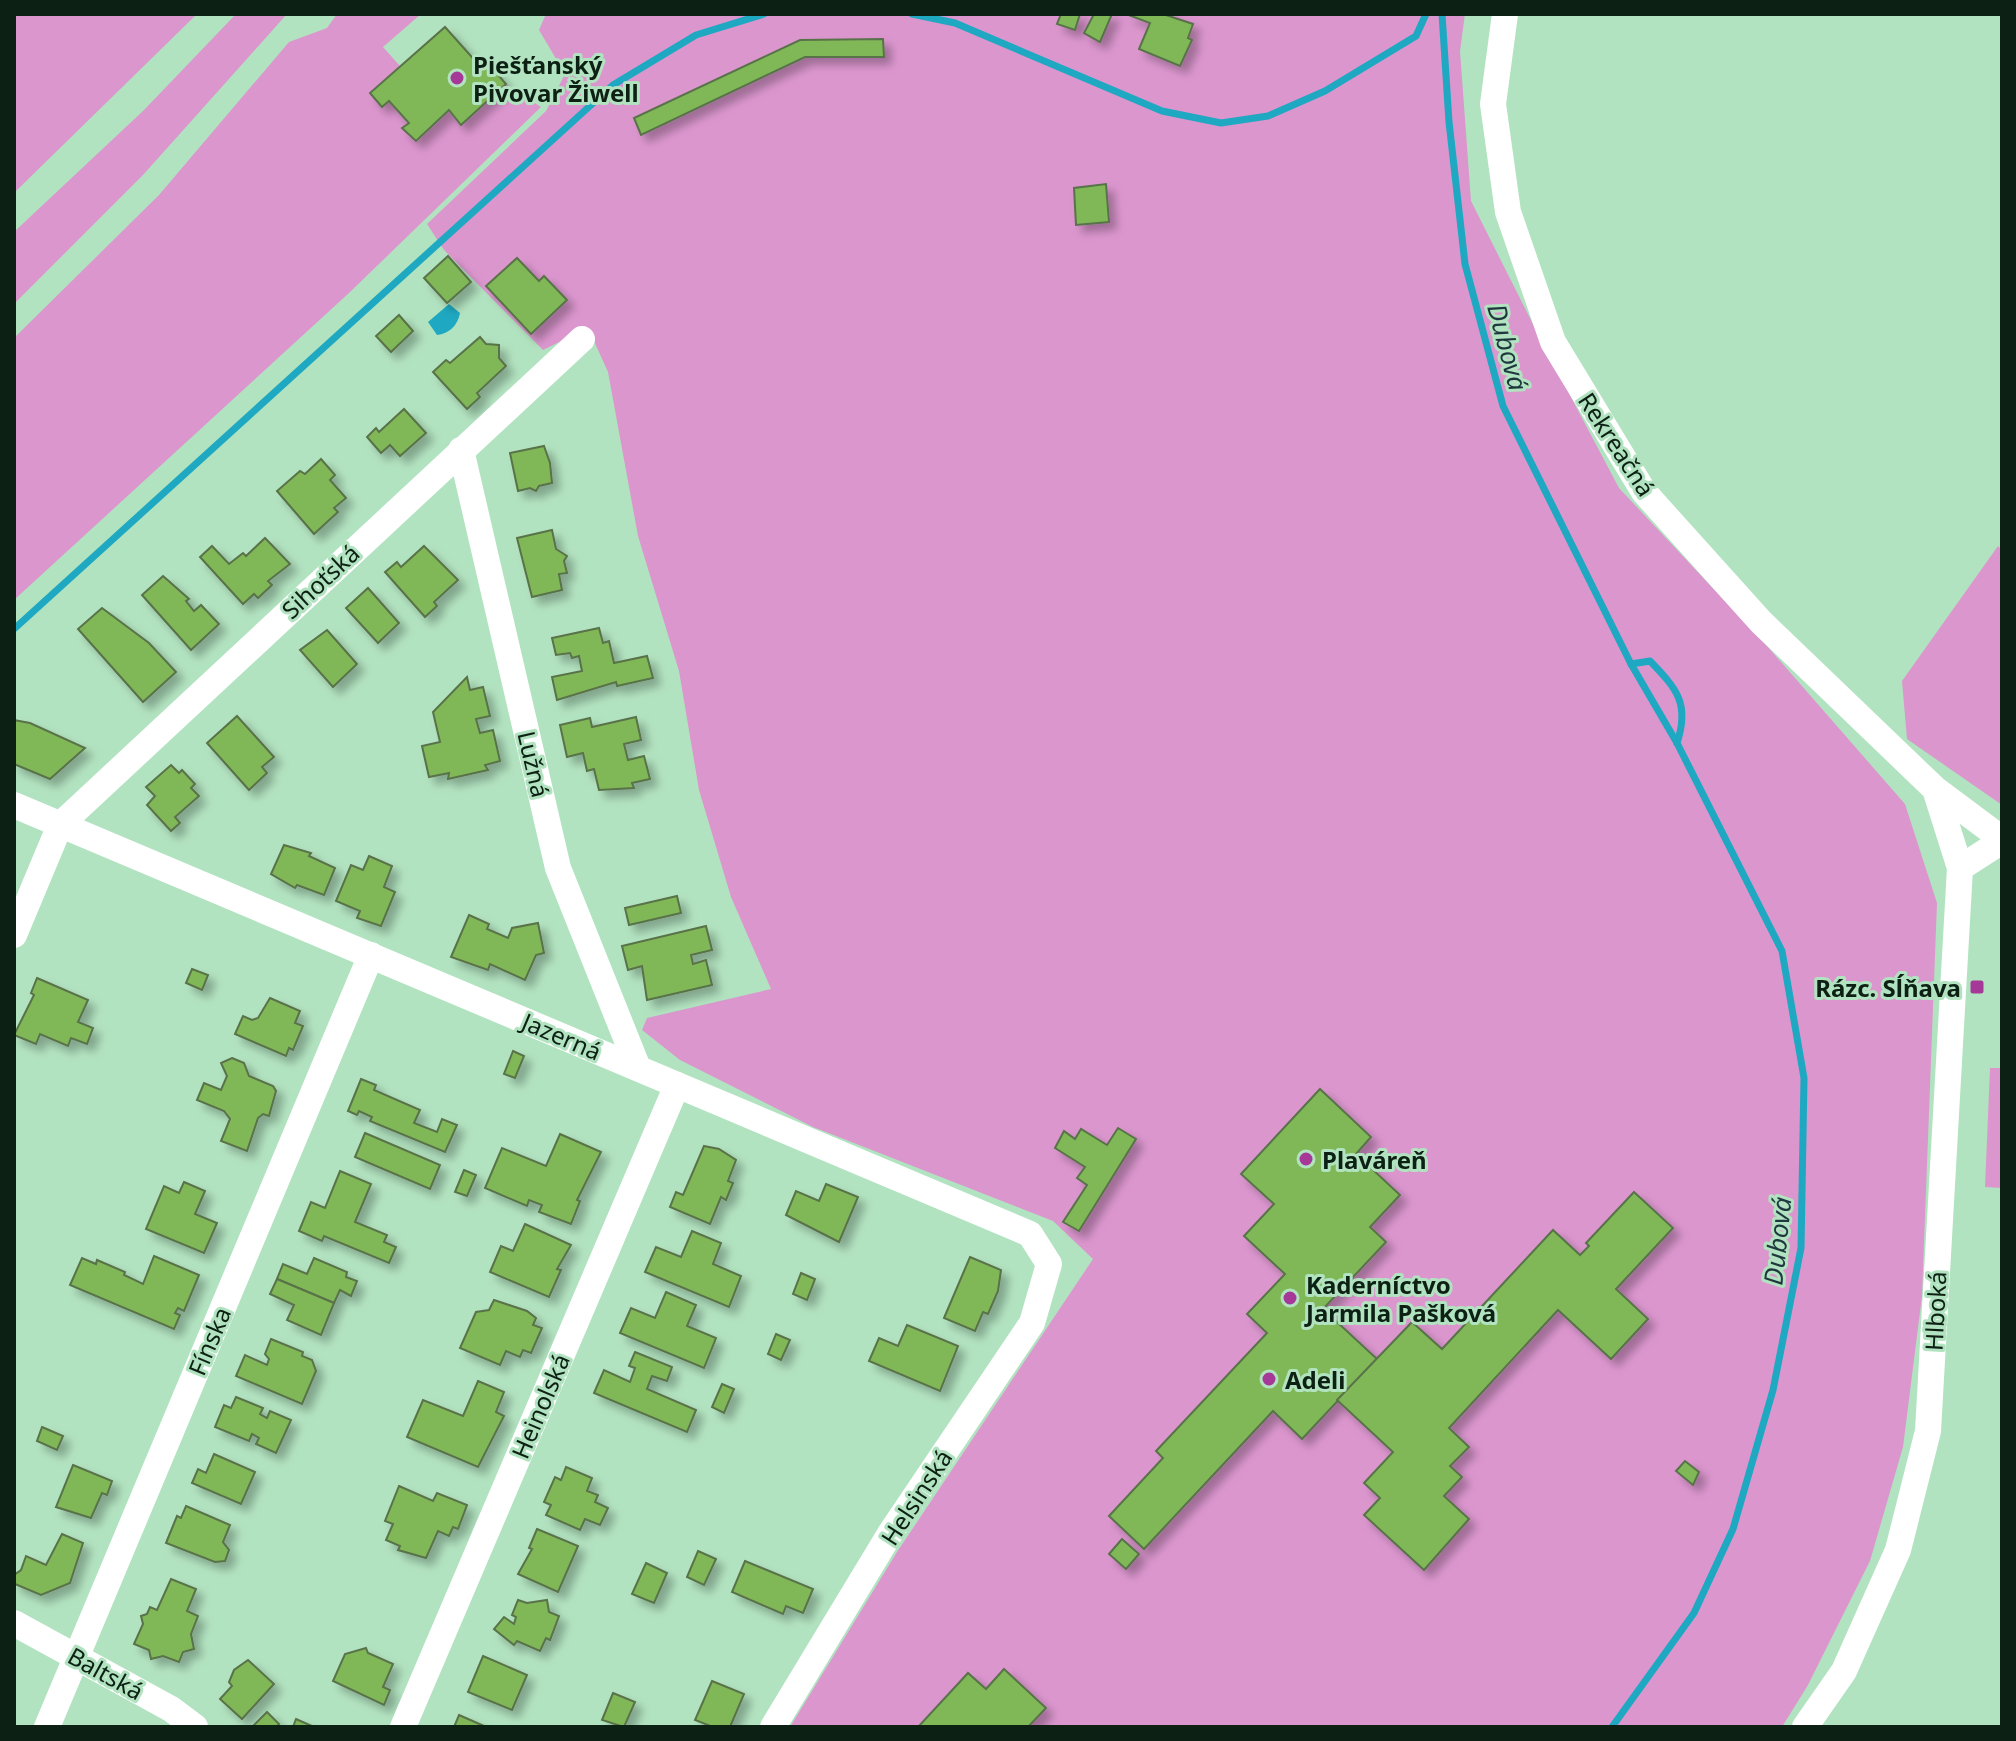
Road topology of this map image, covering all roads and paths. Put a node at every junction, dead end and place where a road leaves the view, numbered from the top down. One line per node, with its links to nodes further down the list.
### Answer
1 (1505, 14): 4 (street, Rekreačná)
2 (582, 339): 3 (street, Sihoťská)
3 (461, 450): 6 (street, Sihoťská); 11 (street, Lužná)
4 (1935, 789): 7 (street, Rekreačná); 8 (street, Hlboká)
5 (14, 805): 6 (street, Jazerná)
6 (60, 825): 9 (street); 10 (street, Jazerná)
7 (2002, 840): 8 (street)
8 (1960, 868): 20 (street, Hlboká)
9 (14, 935)
10 (371, 955): 11 (street, Jazerná); 15 (street, Fínska)
11 (638, 1068): 12 (street, Jazerná)
12 (677, 1085): 13 (street, Jazerná); 18 (street, Heinolská)
13 (1049, 1264): 19 (street, Helsinská)
14 (14, 1623): 15 (street, Baltská)
15 (76, 1657): 16 (street, Fínska); 17 (street, Baltská)
16 (47, 1727)
17 (195, 1727)
18 (403, 1727)
19 (773, 1727)
20 (1805, 1727)

